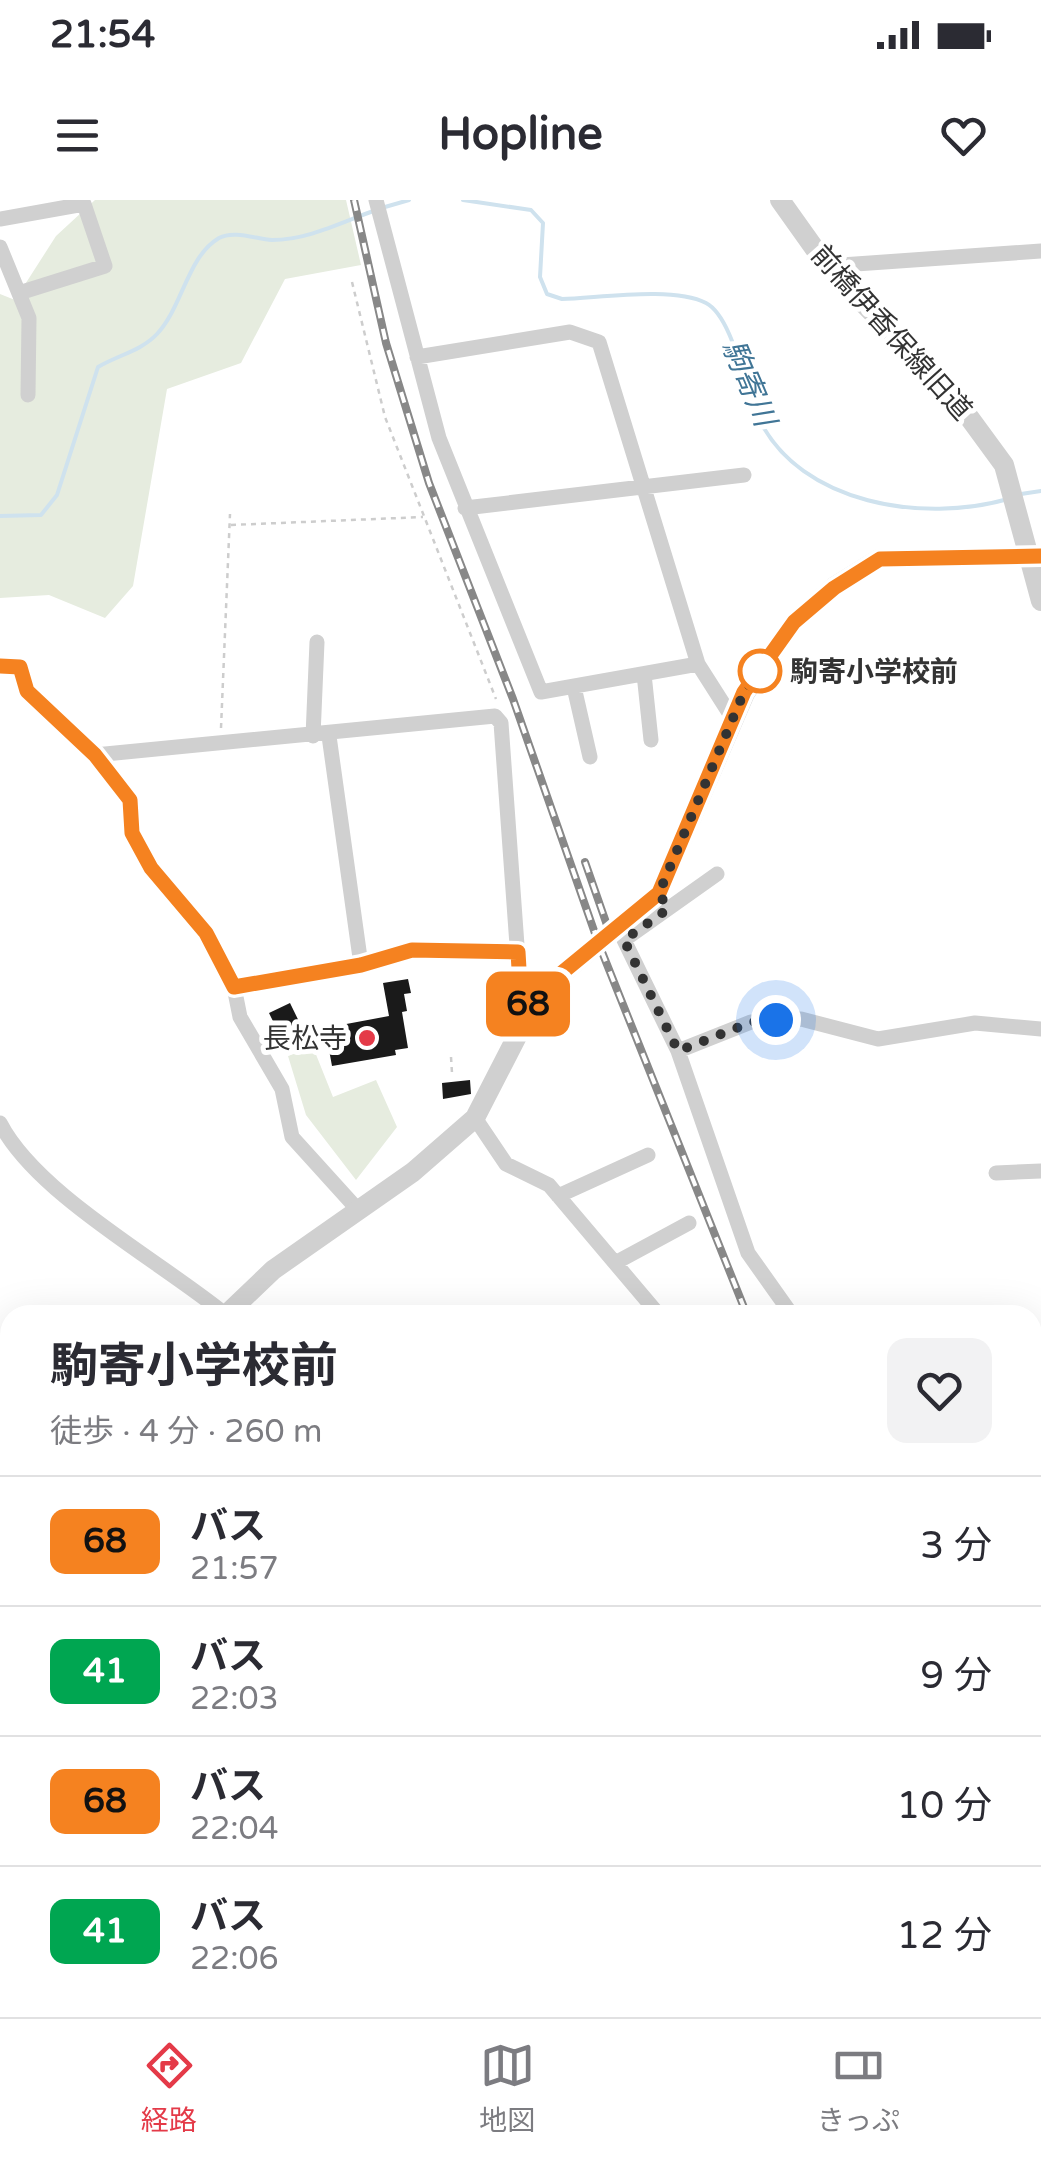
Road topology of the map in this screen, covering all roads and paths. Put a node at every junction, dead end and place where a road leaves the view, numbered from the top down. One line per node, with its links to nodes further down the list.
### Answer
1 (376, 200): 9 (street)
2 (780, 200): 6 (street, 前橋伊香保線旧道)
3 (0, 219): 8 (street)
4 (0, 246): 8 (street)
5 (1041, 251): 6 (street)
6 (827, 266): 17 (street, 前橋伊香保線旧道)
7 (352, 282): 15 (path)
8 (19, 293): 10 (street)
9 (418, 357): 12 (street); 13 (street)
10 (28, 395)
11 (744, 475): 12 (street)
12 (644, 489): 13 (street); 20 (street)
13 (465, 508): 23 (street)
14 (230, 514): 16 (path)
15 (424, 517): 16 (path); 25 (path)
16 (230, 525): 28 (path)
17 (1035, 556): 18 (street); 24 (street)
18 (1041, 601)
19 (317, 642): 26 (street)
20 (698, 664): 22 (street); 24 (street)
21 (0, 666): 29 (street)
22 (644, 674): 23 (street); 27 (street)
23 (574, 687): 30 (street)
24 (733, 720): 32 (street)
25 (499, 721): 26 (street); 33 (street)
26 (321, 736): 28 (street); 34 (street)
27 (651, 740)
28 (220, 745): 29 (street)
29 (95, 755): 35 (street)
30 (590, 757)
31 (717, 874): 32 (street)
32 (664, 901): 36 (street); 38 (street)
33 (518, 952): 34 (street); 36 (street)
34 (361, 965): 35 (street)
35 (234, 987): 47 (street)
36 (530, 1013): 41 (street)
37 (1041, 1029): 38 (street)
38 (678, 1051): 53 (street)
39 (451, 1057): 40 (path)
40 (452, 1074)
41 (475, 1118): 46 (street); 47 (street)
42 (0, 1124): 50 (street)
43 (648, 1155): 46 (street)
44 (1041, 1171): 45 (street)
45 (996, 1174)
46 (558, 1196): 49 (street)
47 (359, 1211): 51 (street)
48 (689, 1224): 49 (street)
49 (615, 1263): 52 (street)
50 (219, 1305)
51 (239, 1305)
52 (651, 1305)
53 (785, 1305)

